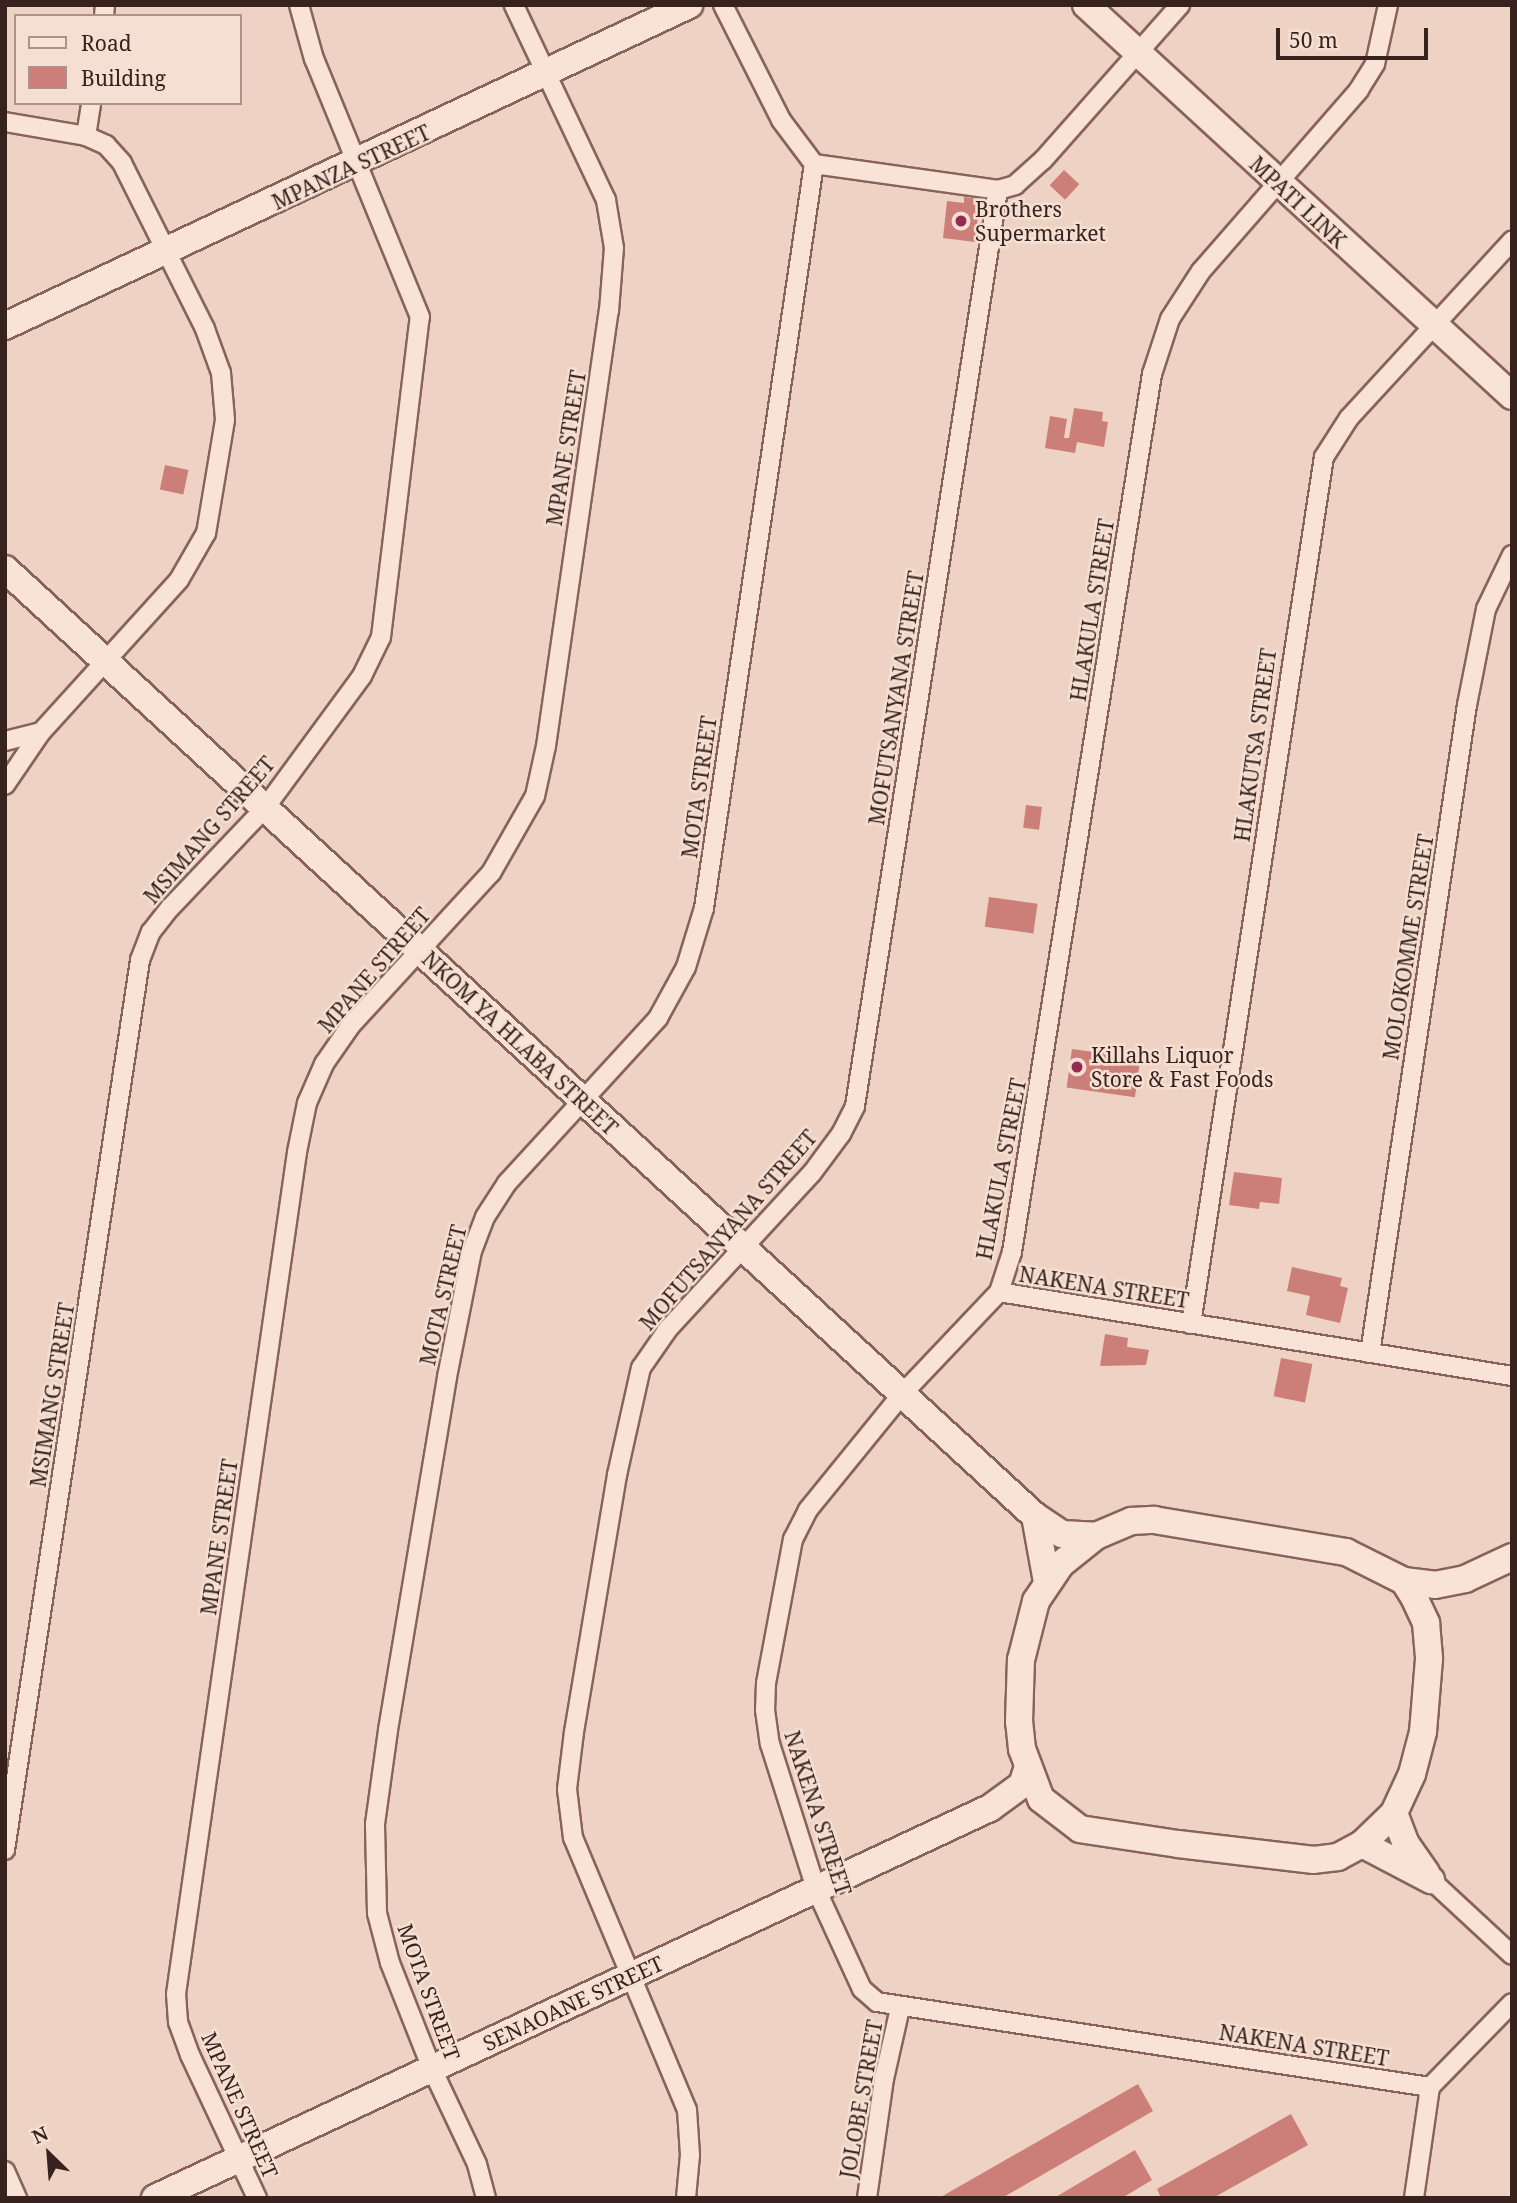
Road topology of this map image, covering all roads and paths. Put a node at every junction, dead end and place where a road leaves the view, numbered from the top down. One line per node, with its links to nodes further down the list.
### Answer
1 (299, 5): 14 (street, MSIMANG STREET)
2 (514, 5): 9 (street, MPANE STREET)
3 (690, 5): 9 (street, MPANZA STREET)
4 (723, 5): 13 (street)
5 (1086, 5): 8 (street, MPATI LINK)
6 (1180, 5): 8 (street)
7 (1388, 5): 15 (street, HLAKULA STREET)
8 (1140, 54): 15 (street, MPATI LINK); 16 (street)
9 (545, 75): 14 (street, MPANZA STREET); 29 (street, MPANE STREET)
10 (91, 105): 12 (street)
11 (5, 122): 12 (street)
12 (86, 136): 18 (street)
13 (814, 164): 16 (street); 30 (street, MOTA STREET)
14 (356, 166): 18 (street, MPANZA STREET); 28 (street, MSIMANG STREET)
15 (1277, 183): 19 (street, MPATI LINK); 32 (street, HLAKULA STREET)
16 (999, 190): 31 (street, MOFUTSANYANA STREET)
17 (1512, 241): 19 (street, HLAKUTSA STREET)
18 (170, 252): 20 (street, MPANZA STREET); 24 (street)
19 (1435, 327): 21 (street, MPATI LINK); 33 (street, HLAKUTSA STREET)
20 (7, 329)
21 (1512, 397)
22 (1512, 555): 34 (street, MOLOKOMME STREET)
23 (5, 569): 24 (street, NKOM YA HLABA STREET)
24 (108, 663): 25 (street); 28 (street, NKOM YA HLABA STREET)
25 (41, 732): 26 (street); 27 (street)
26 (5, 741)
27 (5, 785)
28 (265, 807): 29 (street, NKOM YA HLABA STREET); 49 (street, MSIMANG STREET)
29 (420, 951): 30 (street, NKOM YA HLABA STREET); 58 (street, MPANE STREET)
30 (582, 1099): 31 (street, NKOM YA HLABA STREET); 56 (street, MOTA STREET)
31 (745, 1249): 36 (street, NKOM YA HLABA STREET); 53 (street, MOFUTSANYANA STREET)
32 (999, 1292): 33 (street, NAKENA STREET); 36 (street, NAKENA STREET)
33 (1191, 1324): 34 (street, NAKENA STREET)
34 (1370, 1353): 35 (street, NAKENA STREET)
35 (1512, 1376)
36 (902, 1393): 37 (street, NKOM YA HLABA STREET); 51 (street, NAKENA STREET)
37 (1035, 1516): 38 (street, NKOM YA HLABA STREET); 42 (street)
38 (1096, 1536): 41 (street); 42 (street)
39 (1512, 1557): 40 (street)
40 (1465, 1579): 41 (street); 43 (street)
41 (1404, 1581): 43 (street)
42 (1046, 1582): 44 (street)
43 (1426, 1623): 47 (street)
44 (1028, 1766): 45 (street, SENAOANE STREET); 46 (street)
45 (990, 1808): 46 (street, SENAOANE STREET); 51 (street, SENAOANE STREET)
46 (1050, 1809): 48 (street)
47 (1394, 1813): 48 (street); 50 (street)
48 (1362, 1844): 50 (street)
49 (5, 1850)
50 (1431, 1880): 52 (street)
51 (816, 1889): 53 (street, SENAOANE STREET); 55 (street, NAKENA STREET)
52 (1512, 1955)
53 (631, 1976): 56 (street, SENAOANE STREET); 64 (street, MOFUTSANYANA STREET)
54 (1512, 2003): 57 (street)
55 (900, 2007): 57 (street, NAKENA STREET); 65 (street, JOLOBE STREET)
56 (432, 2069): 58 (street, SENAOANE STREET); 63 (street, MOTA STREET)
57 (1430, 2088): 66 (street)
58 (239, 2159): 61 (street, SENAOANE STREET); 62 (street, MPANE STREET)
59 (5, 2171): 60 (street)
60 (17, 2198)
61 (155, 2198)
62 (257, 2198)
63 (486, 2198)
64 (686, 2198)
65 (867, 2198)
66 (1414, 2198)

